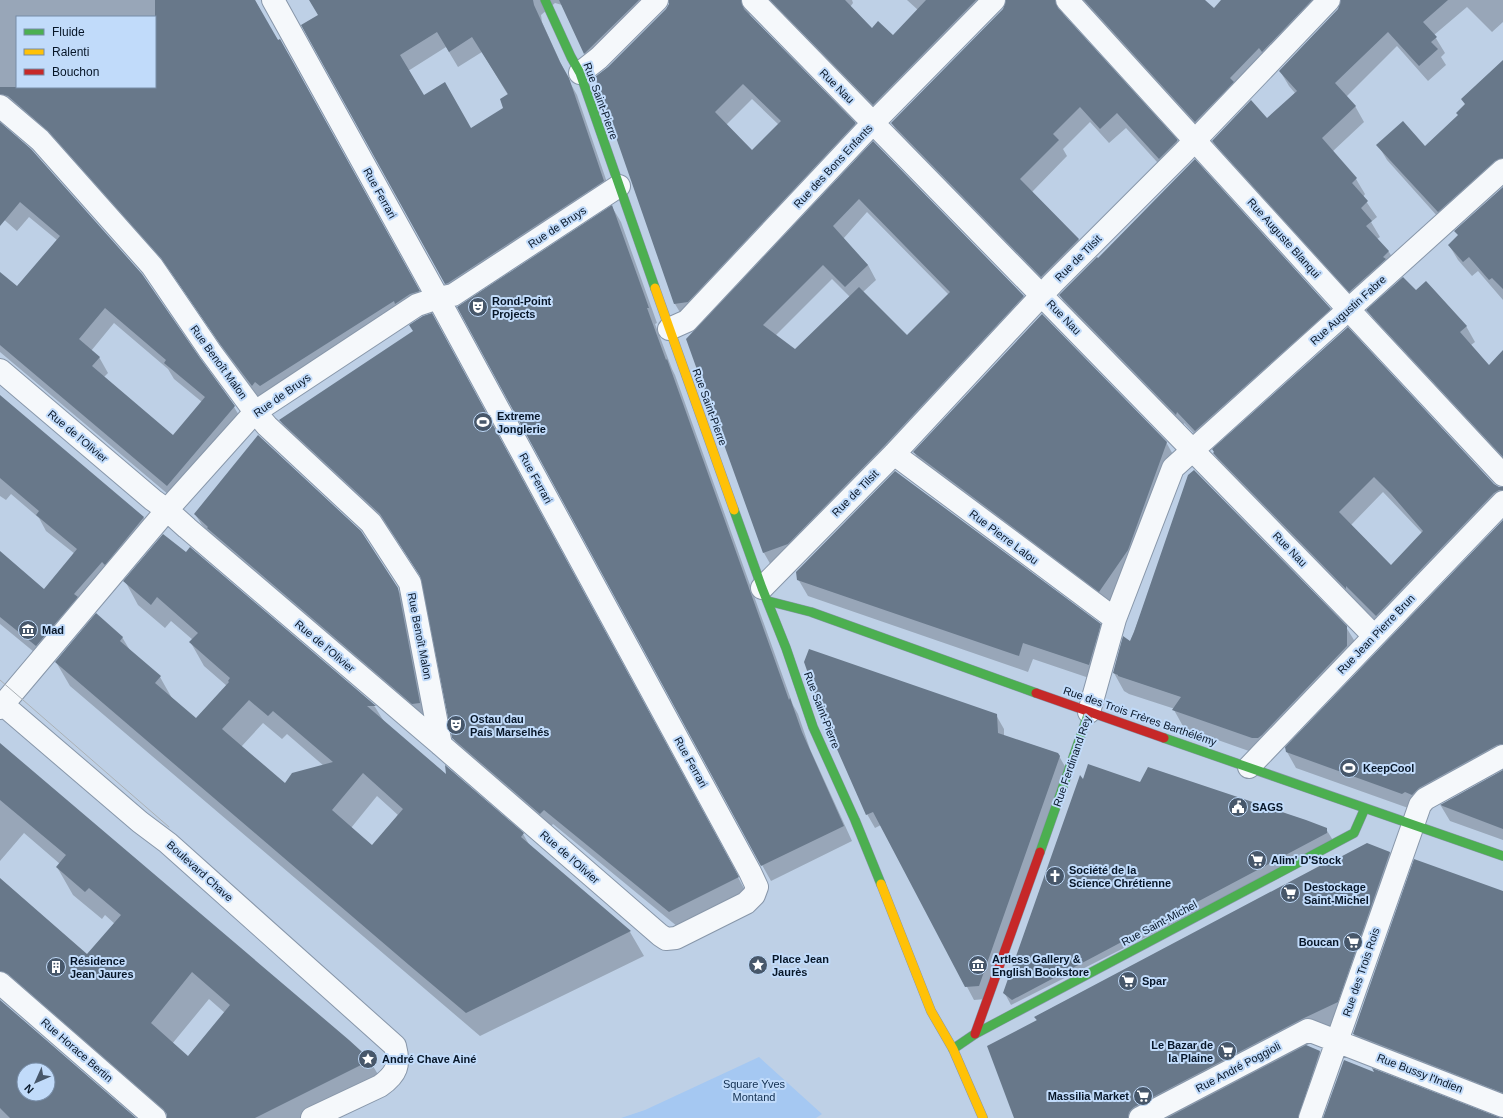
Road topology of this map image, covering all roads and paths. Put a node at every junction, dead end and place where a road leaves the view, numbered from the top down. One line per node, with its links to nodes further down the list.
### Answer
1 (273, 0): 15 (street, Rue Ferrari)
2 (545, 0): 8 (street, Rue Saint-Pierre)
3 (657, 0): 8 (street)
4 (753, 0): 10 (street, Rue Nau)
5 (994, 0): 10 (street, Rue des Bons Enfants)
6 (1067, 0): 11 (street, Rue Auguste Blanqui)
7 (1329, 0): 11 (street, Rue de Tilsit)
8 (580, 73): 13 (street, Rue Saint-Pierre)
9 (0, 106): 19 (street, Rue Benoît Malon)
10 (873, 123): 14 (street, Rue Nau); 17 (street, Rue des Bons Enfants)
11 (1195, 141): 14 (street, Rue de Tilsit); 16 (street, Rue Auguste Blanqui)
12 (1503, 170): 16 (street, Rue Augustin Fabre)
13 (619, 186): 15 (street, Rue de Bruys); 17 (street, Rue Saint-Pierre)
14 (1042, 295): 20 (street, Rue Nau); 21 (street, Rue de Tilsit)
15 (438, 298): 19 (street, Rue de Bruys); 36 (street, Rue Ferrari)
16 (1349, 310): 20 (street, Rue Augustin Fabre); 22 (street, Rue Auguste Blanqui)
17 (669, 329): 25 (street, Rue Saint-Pierre)
18 (0, 370): 24 (street, Rue de l'Olivier)
19 (255, 412): 24 (street, Rue de Bruys); 30 (street, Rue Benoît Malon)
20 (1193, 450): 26 (street, Rue Ferdinand Rey); 27 (street, Rue Nau)
21 (894, 454): 25 (street, Rue de Tilsit); 26 (street, Rue Pierre Lalou)
22 (1503, 475)
23 (1503, 502): 27 (street, Rue Jean Pierre Brun)
24 (168, 510): 28 (street, Rue de Bruys); 30 (street, Rue de l'Olivier)
25 (765, 595): 29 (street, Rue des Trois Frères Barthélémy); 40 (street, Rue Saint-Pierre)
26 (1115, 620): 29 (street, Rue Ferdinand Rey)
27 (1374, 636): 32 (street, Rue Jean Pierre Brun)
28 (1, 705): 43 (street, Boulevard Chave)
29 (1089, 712): 32 (street, Rue des Trois Frères Barthélémy); 38 (street, Rue Ferdinand Rey)
30 (441, 745): 36 (street, Rue de l'Olivier)
31 (1503, 756): 34 (street, Rue des Trois Rois)
32 (1248, 767): 33 (street, Rue des Trois Frères Barthélémy)
33 (1365, 808): 34 (street, Rue des Trois Frères Barthélémy); 38 (street, Rue Saint-Michel)
34 (1412, 825): 35 (street, Rue des Trois Frères Barthélémy); 39 (street, Rue des Trois Rois)
35 (1503, 856)
36 (647, 924)
37 (0, 983): 42 (street, Rue Horace Bertin)
38 (976, 1034): 40 (street, Rue Saint-Michel)
39 (1337, 1041): 41 (street, Rue Bussy l'Indien); 45 (street, Rue André Poggioli); 46 (street, Rue des Trois Rois)
40 (953, 1049): 44 (street)
41 (1503, 1106)
42 (155, 1118)
43 (312, 1118)
44 (983, 1118)
45 (1140, 1118)
46 (1310, 1118)

